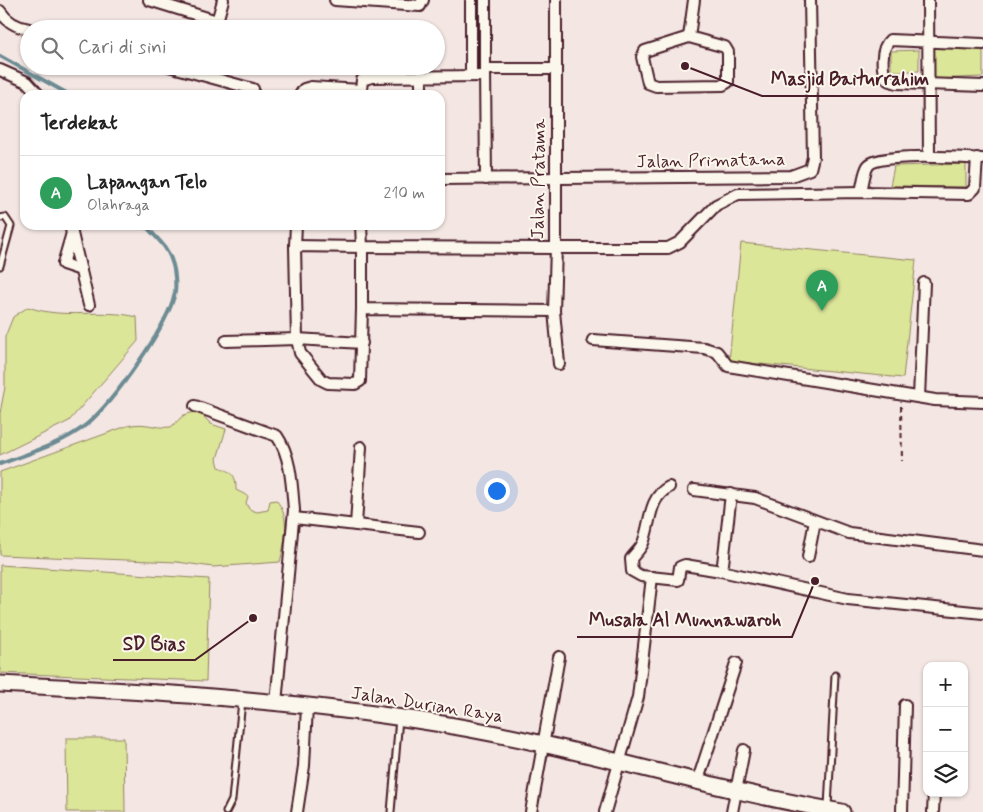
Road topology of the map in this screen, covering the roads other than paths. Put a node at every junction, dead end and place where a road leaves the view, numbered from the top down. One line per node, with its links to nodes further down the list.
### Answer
1 (149, 0): 13 (street)
2 (223, 0): 14 (street)
3 (335, 0): 10 (street)
4 (471, 0): 24 (street)
5 (485, 0): 21 (street)
6 (556, 0): 19 (street, Jalan Pratama)
7 (694, 0): 16 (street)
8 (810, 0): 35 (street, Jalan Primatama)
9 (928, 0): 17 (street)
10 (348, 1): 11 (street)
11 (423, 1)
12 (0, 11): 15 (street)
13 (203, 20)
14 (217, 20)
15 (20, 27)
16 (689, 37): 16 (street)
17 (929, 42): 18 (street); 25 (street); 25 (street)
18 (983, 44)
19 (556, 69): 21 (street); 35 (street, Jalan Pratama)
20 (0, 70): 28 (street)
21 (485, 73): 24 (street); 37 (street)
22 (215, 75): 27 (street)
23 (420, 76): 24 (street); 31 (street); 32 (street)
24 (471, 76)
25 (928, 86): 26 (street); 33 (street)
26 (983, 86)
27 (253, 89)
28 (34, 90)
29 (303, 90): 30 (street)
30 (341, 90)
31 (361, 90)
32 (421, 90)
33 (929, 157): 34 (street); 38 (street)
34 (980, 159): 38 (street)
35 (557, 178): 37 (street, Jalan Primatama); 46 (street, Jalan Pratama)
36 (445, 179): 37 (street, Jalan Primatama)
37 (486, 179)
38 (861, 192): 46 (street)
39 (0, 218): 47 (lane)
40 (71, 230): 48 (street)
41 (71, 230): 48 (street)
42 (296, 230): 44 (street)
43 (361, 230): 45 (street)
44 (296, 246): 45 (street, Jalan Pratama); 53 (street)
45 (362, 247): 46 (street, Jalan Pratama); 51 (street)
46 (556, 248): 52 (street)
47 (0, 266)
48 (81, 270): 50 (street)
49 (924, 283): 58 (street)
50 (89, 306)
51 (362, 310): 52 (street); 56 (street)
52 (554, 310): 57 (street)
53 (297, 339): 55 (street); 56 (street); 56 (street)
54 (593, 340): 58 (street)
55 (226, 341)
56 (362, 343)
57 (560, 364)
58 (919, 397): 59 (street)
59 (983, 402)
60 (195, 406): 65 (street)
61 (361, 447): 67 (street)
62 (669, 487): 72 (street)
63 (694, 490): 64 (street)
64 (731, 494): 66 (street); 71 (street)
65 (294, 518): 67 (street); 79 (street)
66 (815, 521): 69 (street); 70 (street)
67 (356, 525): 68 (street)
68 (419, 532)
69 (983, 550)
70 (808, 557)
71 (723, 564)
72 (652, 577): 73 (street); 85 (street)
73 (983, 613)
74 (559, 657): 83 (street)
75 (736, 663): 86 (street)
76 (835, 675): 90 (lane)
77 (0, 684): 78 (main road, Jalan Durian Raya)
78 (242, 700): 79 (main road, Jalan Durian Raya); 91 (lane)
79 (276, 704): 81 (main road, Jalan Durian Raya)
80 (905, 705): 97 (street)
81 (307, 706): 82 (main road, Jalan Durian Raya); 92 (street)
82 (399, 718): 83 (main road, Jalan Durian Raya); 93 (lane)
83 (542, 743): 85 (main road, Jalan Durian Raya); 94 (street)
84 (744, 750): 87 (street)
85 (621, 761): 86 (main road, Jalan Durian Raya); 95 (street)
86 (698, 780): 87 (main road, Jalan Durian Raya)
87 (736, 790): 89 (main road, Jalan Durian Raya); 96 (street)
88 (934, 797): 98 (street)
89 (790, 807): 90 (main road, Jalan Durian Raya)
90 (835, 811)
91 (226, 812)
92 (297, 812)
93 (391, 812)
94 (531, 812)
95 (605, 812)
96 (732, 812)
97 (902, 812)
98 (933, 812)

